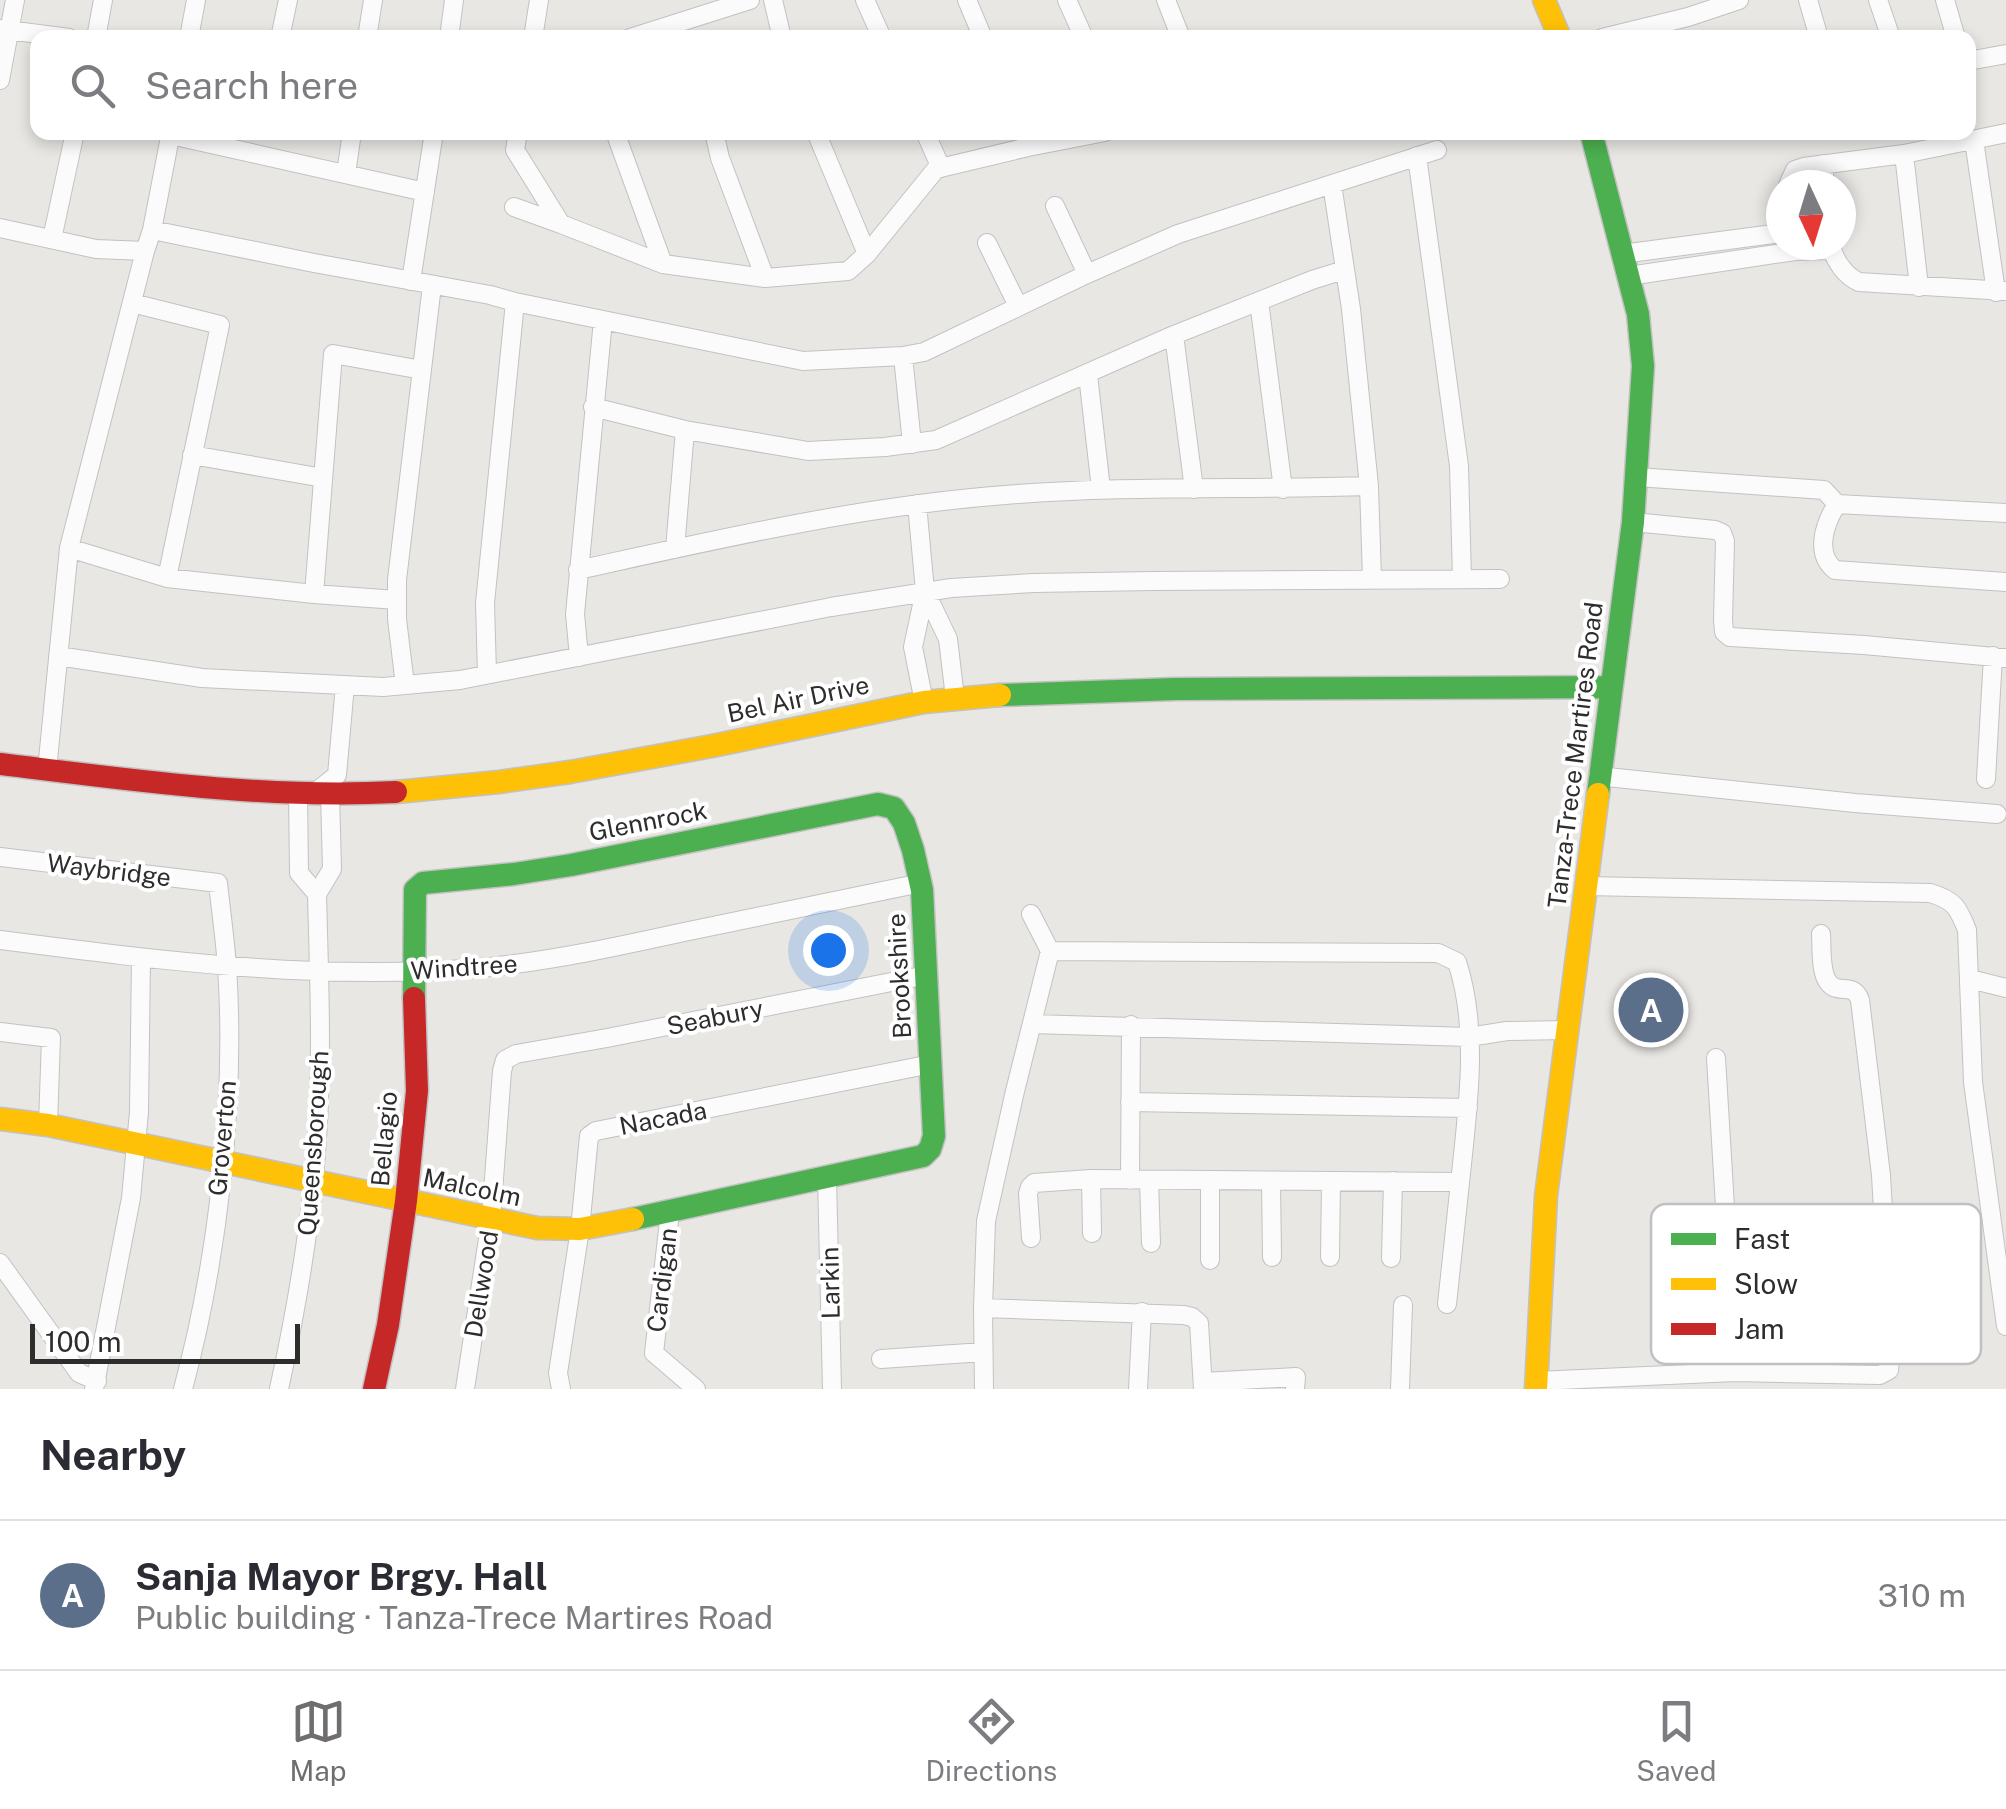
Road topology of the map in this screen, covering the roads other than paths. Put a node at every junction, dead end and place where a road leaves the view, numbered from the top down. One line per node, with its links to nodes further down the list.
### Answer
1 (14, 0): 20 (street)
2 (103, 0): 21 (street)
3 (196, 0): 22 (street)
4 (288, 0): 23 (street)
5 (372, 0): 24 (street)
6 (454, 0): 25 (street)
7 (539, 0): 26 (street)
8 (750, 0): 19 (street)
9 (773, 0): 29 (street)
10 (865, 0): 30 (street)
11 (967, 0): 31 (street)
12 (1068, 0): 32 (street)
13 (1166, 0): 33 (street)
14 (1544, 0): 34 (street)
15 (1739, 0): 35 (street)
16 (1808, 0): 36 (street)
17 (1878, 0): 37 (street)
18 (1945, 0): 38 (street)
19 (695, 17): 27 (street); 28 (street)
20 (4, 29): 39 (street); 42 (street)
21 (97, 30)
22 (190, 30)
23 (282, 30)
24 (368, 30)
25 (449, 30)
26 (534, 30)
27 (655, 30)
28 (697, 30)
29 (780, 30)
30 (878, 30)
31 (980, 30)
32 (1081, 30)
33 (1178, 30)
34 (1557, 30)
35 (1635, 30)
36 (1817, 30)
37 (1887, 30)
38 (1954, 30)
39 (30, 33)
40 (2006, 54): 41 (street)
41 (1976, 60)
42 (0, 80)
43 (2006, 133): 58 (street)
44 (73, 140): 76 (street)
45 (170, 140): 74 (street)
46 (197, 140): 60 (street)
47 (260, 140): 60 (street)
48 (351, 140): 67 (street)
49 (433, 140): 69 (street)
50 (517, 140): 72 (street)
51 (618, 140): 82 (street)
52 (716, 140): 86 (street)
53 (819, 140): 80 (street)
54 (928, 140): 64 (street)
55 (1025, 140): 64 (street)
56 (1593, 140): 83 (street, Tanza-Trece Martires Road)
57 (1974, 140): 61 (street); 90 (street)
58 (1976, 140)
59 (1437, 150): 62 (street)
60 (257, 154): 67 (street)
61 (1904, 154): 63 (street); 89 (street)
62 (1418, 156): 68 (street); 119 (street)
63 (1823, 164): 65 (street); 66 (street)
64 (940, 168): 80 (street)
65 (1795, 170)
66 (1824, 170)
67 (346, 174): 69 (street)
68 (1332, 184): 84 (street); 85 (street)
69 (425, 192): 87 (street)
70 (1055, 206): 85 (street)
71 (514, 207): 72 (street)
72 (562, 224): 82 (street)
73 (0, 228): 76 (street)
74 (152, 230): 79 (street); 87 (street)
75 (1766, 235): 83 (street)
76 (52, 239): 79 (street)
77 (988, 243): 94 (street)
78 (1766, 251): 83 (street)
79 (145, 252): 93 (street)
80 (867, 254): 86 (street)
81 (1838, 260): 89 (street)
82 (663, 264): 86 (street)
83 (1625, 265): 104 (street, Tanza-Trece Martires Road)
84 (1344, 270): 91 (street); 106 (street)
85 (1087, 274): 94 (street)
86 (764, 278)
87 (411, 280): 88 (street)
88 (432, 284): 92 (street); 98 (street)
89 (1919, 287): 90 (street)
90 (2001, 291)
91 (1259, 301): 96 (street); 108 (street)
92 (515, 302): 95 (street); 128 (street)
93 (132, 303): 103 (street); 114 (street)
94 (1018, 306): 97 (street)
95 (602, 320): 97 (street); 100 (street)
96 (1174, 335): 99 (street); 107 (street)
97 (902, 356): 102 (street)
98 (422, 370): 105 (street); 124 (street)
99 (1088, 374): 102 (street); 109 (street)
100 (593, 407): 101 (street); 116 (street)
101 (686, 430): 102 (street); 115 (street)
102 (912, 444)
103 (192, 456): 105 (street); 117 (street)
104 (1637, 477): 111 (street); 113 (street, Tanza-Trece Martires Road)
105 (323, 478): 123 (street)
106 (1370, 486): 108 (street); 118 (street)
107 (1194, 489): 108 (street); 109 (street)
108 (1283, 489)
109 (1102, 490): 110 (street)
110 (917, 504): 115 (street); 122 (street)
111 (1837, 504): 112 (street); 121 (street)
112 (2006, 513)
113 (1633, 522): 127 (street); 131 (street, Tanza-Trece Martires Road)
114 (69, 548): 117 (street); 125 (street)
115 (675, 549): 116 (street)
116 (578, 570): 126 (street)
117 (167, 578): 123 (street)
118 (1372, 578): 119 (street); 122 (street)
119 (1462, 579): 120 (street)
120 (1500, 579)
121 (2006, 582)
122 (924, 590): 126 (street); 132 (street); 133 (street)
123 (314, 594): 124 (street)
124 (397, 600): 130 (street)
125 (58, 656): 129 (street); 135 (street)
126 (579, 657): 128 (street)
127 (2000, 657): 137 (street)
128 (487, 674): 130 (street)
129 (345, 685): 130 (street); 138 (street)
130 (405, 685)
131 (1611, 687): 132 (street, Bel Air Drive); 136 (street, Tanza-Trece Martires Road)
132 (955, 698): 133 (street, Bel Air Drive)
133 (924, 702): 138 (street, Bel Air Drive)
134 (0, 764): 135 (street, Bel Air Drive)
135 (47, 770): 138 (street, Bel Air Drive)
136 (1598, 776): 140 (street); 144 (street, Tanza-Trece Martires Road)
137 (1986, 779)
138 (314, 794): 146 (street); 146 (street)
139 (893, 807): 143 (street, Brookshire); 145 (street, Glennrock)
140 (1997, 814)
141 (0, 857): 142 (street, Waybridge)
142 (218, 883): 152 (street, Groverton)
143 (921, 883): 154 (street, Windtree); 155 (street, Brookshire)
144 (1586, 886): 156 (street); 161 (street, Tanza-Trece Martires Road)
145 (415, 890): 154 (street, Bellagio)
146 (316, 894): 153 (street, Queensborough)
147 (1031, 914): 150 (street)
148 (1821, 934): 184 (street)
149 (0, 940): 151 (street, Windtree)
150 (1050, 950): 158 (street); 162 (street)
151 (141, 958): 152 (street, Windtree); 170 (street)
152 (227, 966): 153 (street, Windtree); 172 (street, Groverton)
153 (319, 972): 154 (street, Windtree); 174 (street, Queensborough)
154 (413, 972): 182 (street, Bellagio)
155 (927, 975): 164 (street, Seabury); 165 (street, Brookshire)
156 (1970, 979): 157 (street); 200 (street)
157 (2006, 988)
158 (1032, 1024): 159 (street); 198 (street)
159 (1131, 1025): 162 (street); 166 (street)
160 (0, 1032): 169 (street)
161 (1566, 1036): 162 (street); 208 (street, Tanza-Trece Martires Road)
162 (1469, 1037): 167 (street)
163 (1716, 1058): 183 (street)
164 (505, 1060): 186 (street, Dellwood)
165 (931, 1064): 171 (street, Brookshire); 187 (street, Nacada)
166 (1130, 1102): 167 (street); 176 (street)
167 (1468, 1108): 181 (street)
168 (0, 1119): 169 (street, Malcolm)
169 (48, 1125): 170 (street, Malcolm)
170 (135, 1143): 172 (street, Malcolm); 206 (street)
171 (930, 1149): 173 (street, Malcolm)
172 (223, 1162): 174 (street, Malcolm); 209 (street, Groverton)
173 (827, 1177): 185 (street, Malcolm); 215 (street, Larkin)
174 (313, 1180): 182 (street, Malcolm); 210 (street, Queensborough)
175 (1090, 1180): 176 (street); 188 (street); 189 (street)
176 (1139, 1180): 177 (street); 190 (street)
177 (1210, 1180): 178 (street); 194 (street)
178 (1271, 1180): 179 (street); 191 (street)
179 (1330, 1181): 180 (street); 192 (street)
180 (1393, 1181): 181 (street); 193 (street)
181 (1460, 1182): 196 (street)
182 (406, 1202): 186 (street, Malcolm); 211 (street, Bellagio)
183 (1725, 1204)
184 (1883, 1204)
185 (670, 1212): 187 (street, Malcolm); 214 (street, Cardigan)
186 (491, 1220): 187 (street, Malcolm); 212 (street, Dellwood)
187 (580, 1228): 213 (street, Nacada)
188 (1092, 1233)
189 (1031, 1238)
190 (1151, 1243)
191 (1272, 1257)
192 (1330, 1258)
193 (1391, 1258)
194 (1210, 1260)
195 (0, 1263): 206 (street)
196 (1447, 1304)
197 (1403, 1306): 219 (street)
198 (982, 1308): 199 (street); 201 (street)
199 (1142, 1312): 207 (street); 217 (street)
200 (2006, 1326)
201 (983, 1352): 202 (street); 216 (street)
202 (882, 1359)
203 (1735, 1364): 205 (street)
204 (1890, 1364): 205 (street)
205 (1735, 1372): 208 (street)
206 (95, 1385)
207 (1203, 1385): 218 (street)
208 (1536, 1385)
209 (183, 1389)
210 (279, 1389)
211 (374, 1389)
212 (465, 1389)
213 (561, 1389)
214 (696, 1389)
215 (832, 1389)
216 (984, 1389)
217 (1138, 1389)
218 (1295, 1389)
219 (1400, 1389)

